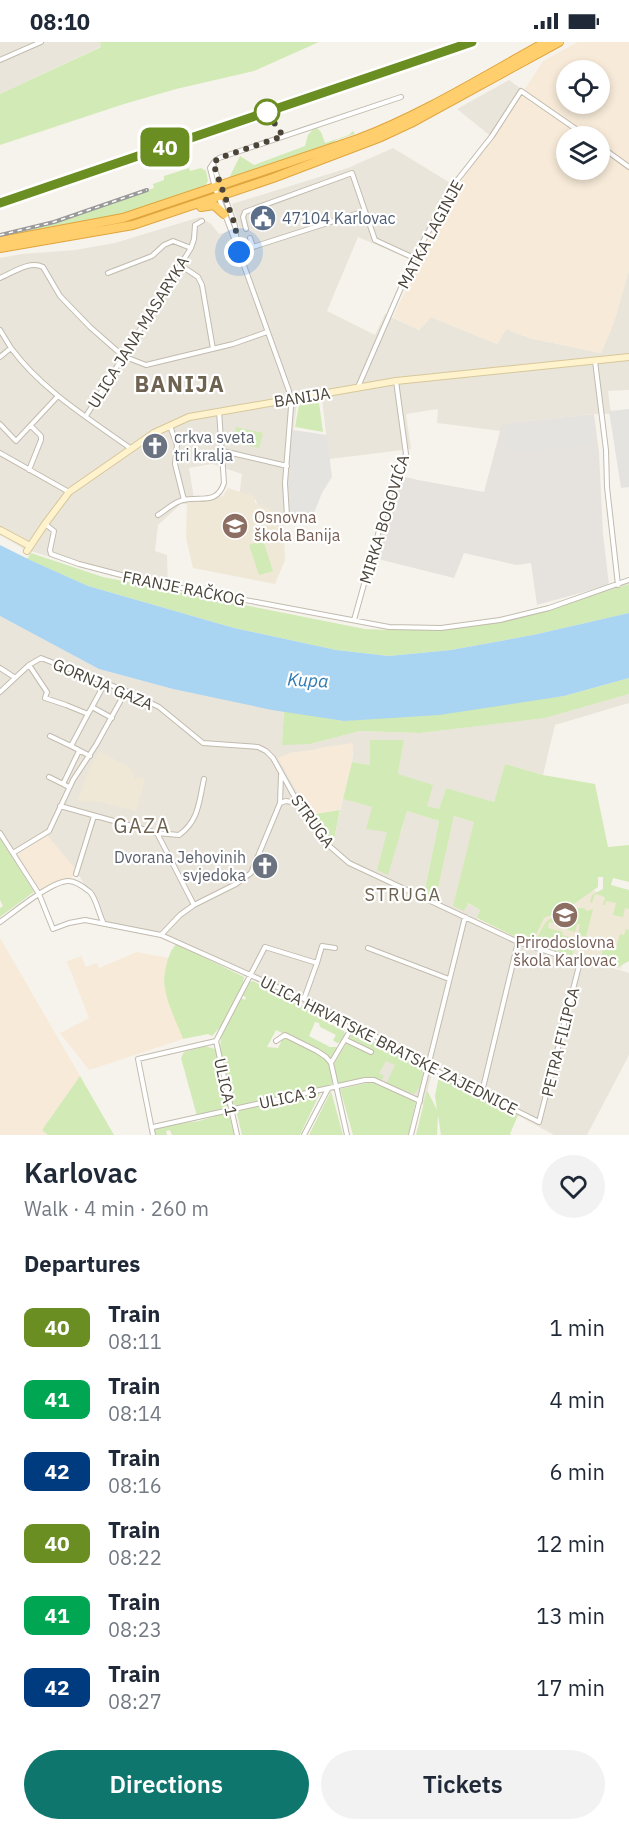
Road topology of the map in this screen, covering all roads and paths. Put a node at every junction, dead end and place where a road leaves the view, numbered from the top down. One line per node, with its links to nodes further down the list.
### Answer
1 (41, 42): 4 (street)
2 (546, 42): 9 (highway)
3 (559, 42): 9 (highway)
4 (0, 60)
5 (401, 97): 9 (street)
6 (572, 126): 22 (street, MATKA LAGINJE)
7 (610, 153): 8 (street)
8 (629, 167)
9 (219, 191): 10 (highway); 12 (street); 16 (highway); 17 (street)
10 (185, 208): 12 (highway); 19 (highway)
11 (365, 211): 14 (street); 18 (street); 22 (street)
12 (224, 214): 17 (street)
13 (202, 221): 20 (street, ULICA JANA MASARYKA)
14 (246, 229)
15 (250, 238): 18 (street)
16 (0, 242)
17 (237, 246): 21 (street)
18 (253, 247): 21 (street)
19 (0, 248)
20 (190, 248): 23 (street, ULICA JANA MASARYKA); 24 (street, ULICA JANA MASARYKA)
21 (239, 252): 27 (street)
22 (414, 258): 35 (street, MATKA LAGINJE)
23 (180, 265): 29 (street); 30 (street, ULICA JANA MASARYKA)
24 (108, 273)
25 (0, 278): 30 (street)
26 (0, 330): 28 (street, ULICA JANA MASARYKA)
27 (267, 332): 29 (street); 37 (street)
28 (11, 348): 31 (street); 36 (street, ULICA JANA MASARYKA)
29 (213, 349): 30 (street)
30 (123, 356): 39 (street, ULICA JANA MASARYKA)
31 (0, 357)
32 (629, 357): 33 (main road, BANIJA)
33 (595, 361): 34 (main road, BANIJA); 55 (street)
34 (396, 381): 35 (main road, BANIJA); 56 (street, MIRKA BOGOVIĆA)
35 (357, 388): 37 (main road, BANIJA)
36 (58, 396): 39 (street, ULICA JANA MASARYKA); 42 (street)
37 (291, 399): 38 (main road, BANIJA); 46 (street)
38 (219, 411): 41 (main road, BANIJA); 44 (street)
39 (86, 416): 43 (street, ULICA JANA MASARYKA)
40 (0, 424): 42 (street)
41 (170, 425): 43 (main road, BANIJA); 49 (street)
42 (31, 426): 47 (street)
43 (130, 448): 48 (main road, BANIJA)
44 (223, 451): 46 (street); 49 (street)
45 (0, 453): 47 (street)
46 (287, 466): 51 (street)
47 (29, 470): 48 (street)
48 (69, 492): 52 (main road, BANIJA)
49 (184, 500): 50 (street)
50 (158, 515)
51 (287, 516)
52 (45, 524): 53 (main road, BANIJA); 56 (street, FRANJE RAČKOG)
53 (0, 530)
54 (629, 580): 55 (street)
55 (618, 585): 56 (street)
56 (354, 620)
57 (29, 665): 59 (street); 60 (street, GORNJA GAZA); 64 (street)
58 (0, 668): 59 (street)
59 (14, 677): 61 (street)
60 (105, 683): 62 (street, GORNJA GAZA); 63 (street)
61 (0, 692)
62 (126, 692): 65 (street); 70 (street, GORNJA GAZA)
63 (92, 707): 64 (street); 65 (street)
64 (88, 714): 67 (street)
65 (112, 718): 69 (street)
66 (50, 736): 67 (street)
67 (70, 746): 68 (street)
68 (79, 751): 69 (street); 73 (street)
69 (90, 756): 74 (street)
70 (281, 774): 75 (street, STRUGA); 76 (street, STRUGA)
71 (49, 777): 73 (street)
72 (204, 779): 80 (street)
73 (63, 784): 74 (street)
74 (69, 787): 77 (street)
75 (280, 803): 76 (street); 84 (street, STRUGA)
76 (298, 803): 85 (street, STRUGA)
77 (60, 806): 78 (street); 81 (street)
78 (94, 816): 80 (street); 82 (street)
79 (0, 833): 81 (street)
80 (157, 833): 84 (street)
81 (13, 853): 83 (street)
82 (76, 874)
83 (39, 894): 86 (street); 87 (street, ULICA HRVATSKE BRATSKE ZAJEDNICE); 87 (street)
84 (194, 905): 88 (street, STRUGA)
85 (465, 917): 89 (street, STRUGA); 95 (street)
86 (0, 922)
87 (103, 922): 88 (street, ULICA HRVATSKE BRATSKE ZAJEDNICE)
88 (161, 935): 94 (street, ULICA HRVATSKE BRATSKE ZAJEDNICE)
89 (519, 942): 92 (street, STRUGA); 106 (street)
90 (335, 948): 93 (street)
91 (368, 948): 95 (street)
92 (580, 962): 109 (street, PETRA FILIPCA)
93 (317, 963): 94 (street, ULICA 1); 96 (street)
94 (250, 975): 96 (street, ULICA HRVATSKE BRATSKE ZAJEDNICE); 99 (street, ULICA 1)
95 (450, 979): 103 (street)
96 (304, 999): 97 (street, ULICA HRVATSKE BRATSKE ZAJEDNICE)
97 (354, 1024): 98 (street); 103 (street, ULICA HRVATSKE BRATSKE ZAJEDNICE)
98 (346, 1040): 101 (street); 102 (street)
99 (216, 1041): 108 (street, ULICA 1); 110 (street)
100 (276, 1041): 102 (street)
101 (371, 1052)
102 (331, 1063): 104 (street)
103 (427, 1066): 106 (street, ULICA HRVATSKE BRATSKE ZAJEDNICE); 107 (street)
104 (336, 1087): 105 (street, ULICA 3); 107 (street, ULICA 3); 114 (street)
105 (329, 1089): 108 (street, ULICA 3); 113 (street)
106 (482, 1092): 109 (street, ULICA HRVATSKE BRATSKE ZAJEDNICE)
107 (420, 1101): 115 (street)
108 (231, 1110): 110 (street, ULICA 3); 112 (street, ULICA 1)
109 (539, 1122)
110 (153, 1127): 111 (street)
111 (153, 1135)
112 (237, 1135)
113 (304, 1135)
114 (347, 1135)
115 (411, 1135)

